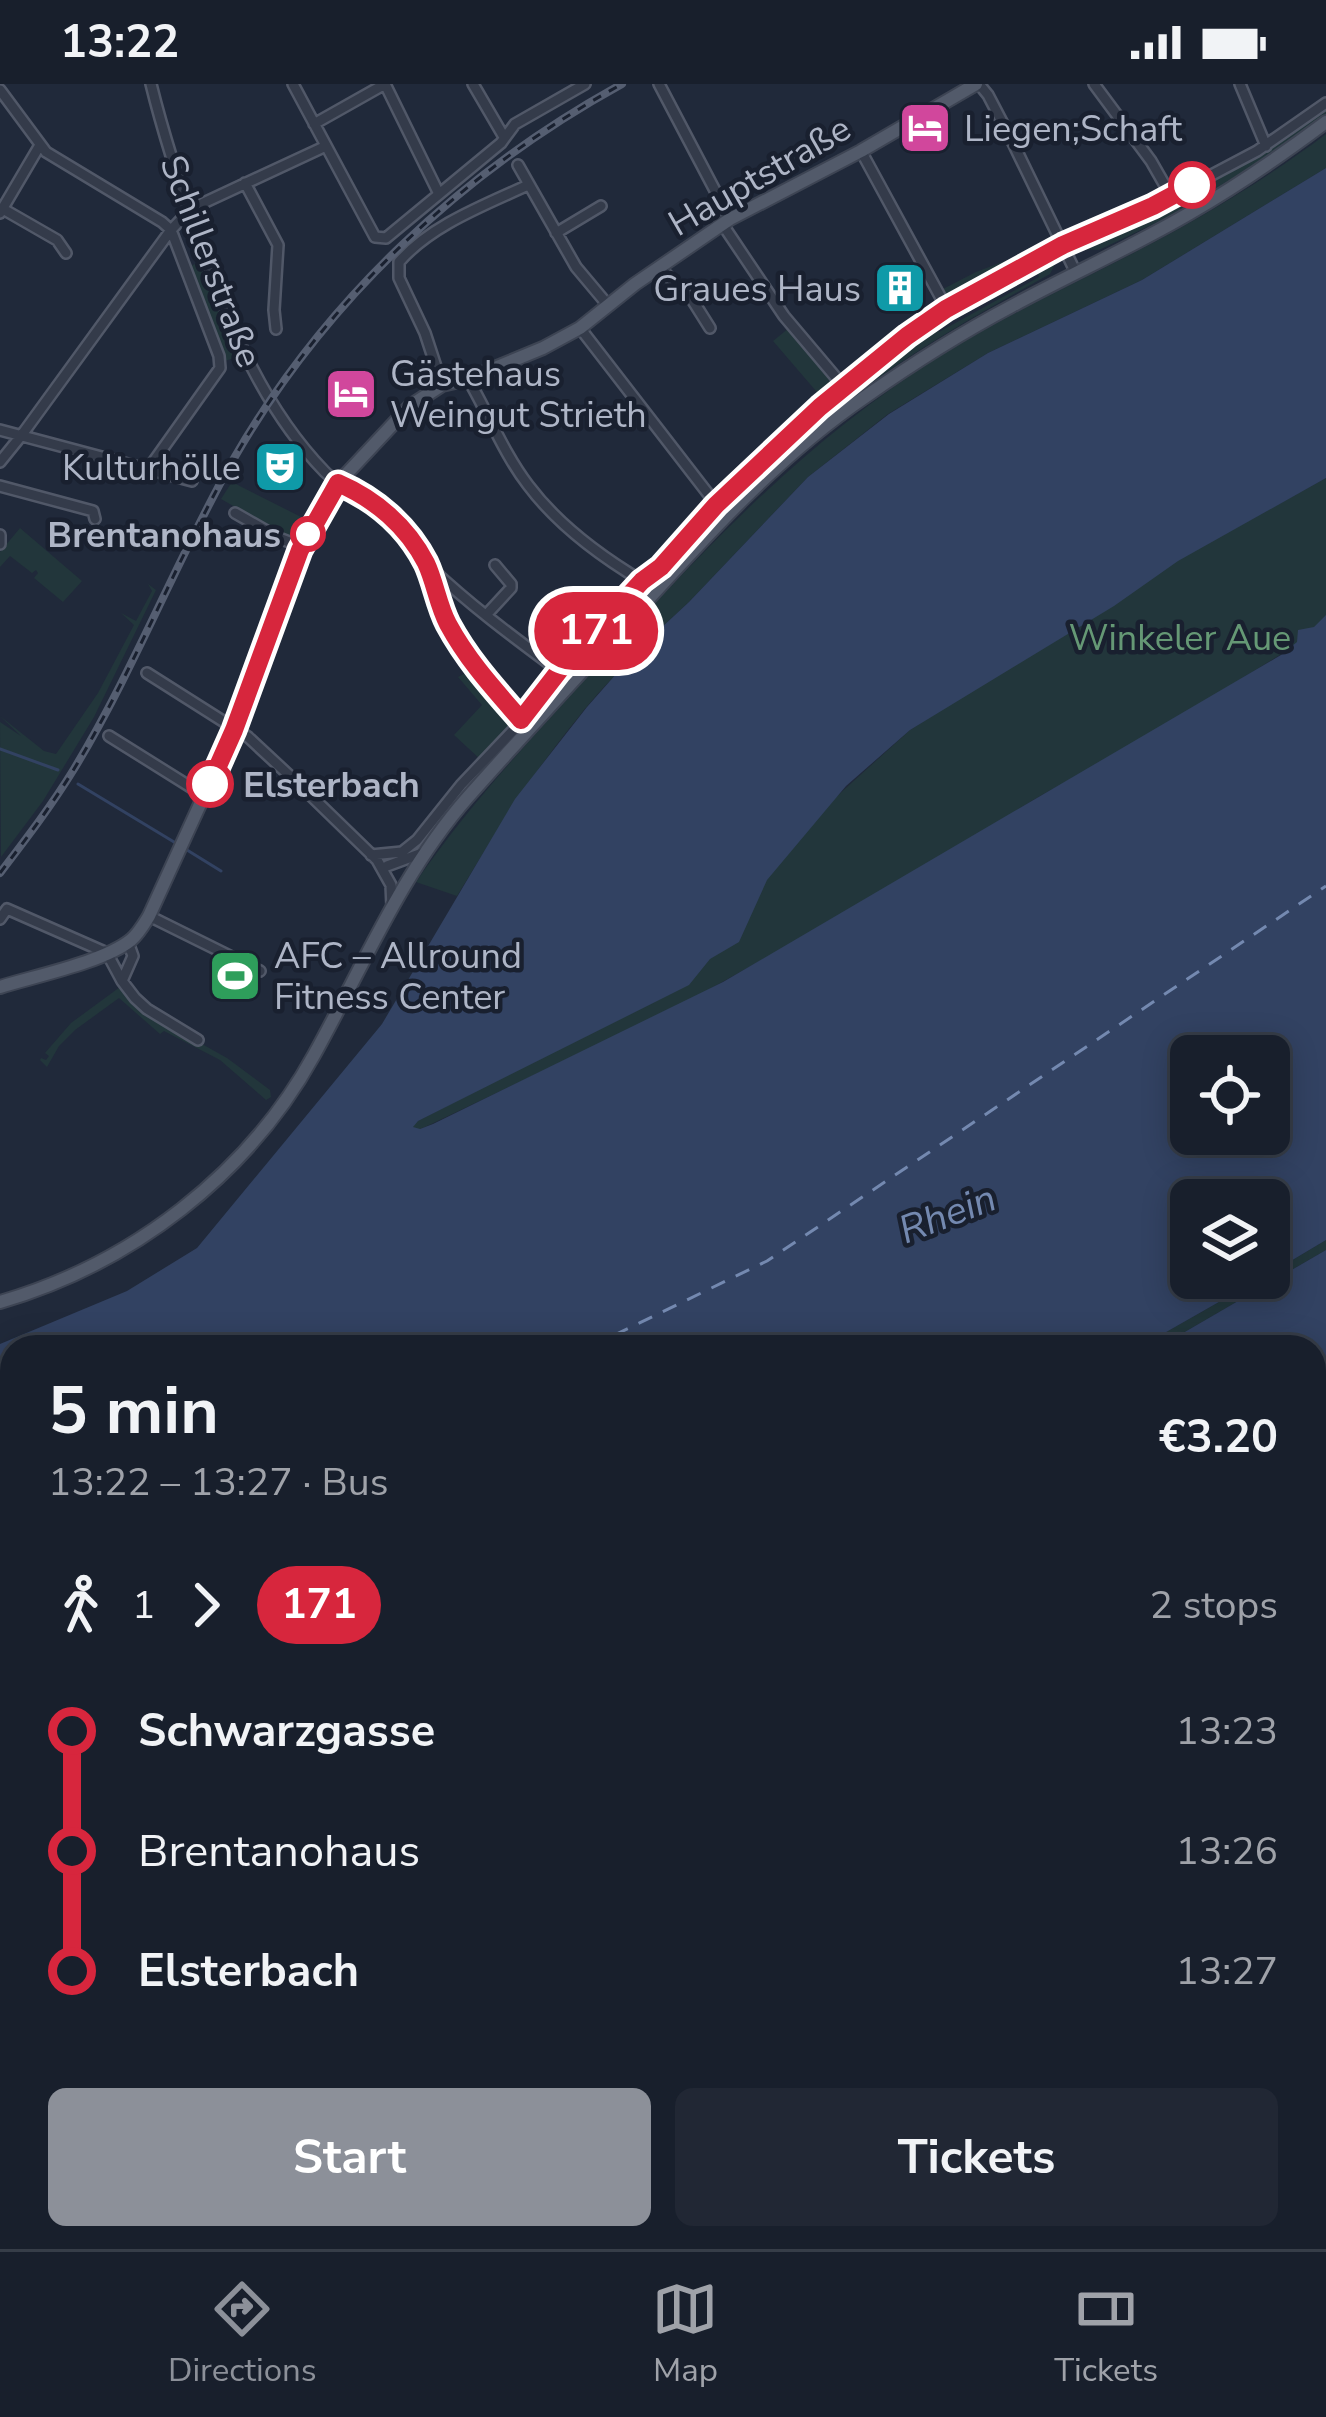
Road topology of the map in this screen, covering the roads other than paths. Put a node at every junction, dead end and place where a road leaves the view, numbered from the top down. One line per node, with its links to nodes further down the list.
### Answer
1 (152, 84): 26 (street, Schillerstraße)
2 (293, 84): 13 (street)
3 (385, 84): 13 (street); 22 (street)
4 (473, 84): 14 (street)
5 (585, 84): 14 (street)
6 (658, 84): 27 (street)
7 (978, 84): 18 (main road, Hauptstraße); 30 (street)
8 (1094, 84): 23 (street)
9 (1240, 84): 17 (street)
10 (0, 90): 15 (street)
11 (1326, 103): 17 (street)
12 (1326, 122): 33 (main road)
13 (314, 124): 16 (street)
14 (504, 137): 22 (street)
15 (40, 145): 25 (street); 28 (street)
16 (326, 146): 20 (street); 22 (street)
17 (1266, 146): 23 (street)
18 (861, 151): 27 (main road, Hauptstraße); 35 (street)
19 (518, 165): 21 (street)
20 (245, 184): 26 (street); 36 (street)
21 (528, 185): 29 (street); 40 (street)
22 (439, 194)
23 (1171, 196): 30 (street)
24 (601, 206): 29 (street)
25 (1, 211): 31 (street)
26 (188, 211): 28 (street); 47 (street, Schillerstraße)
27 (727, 222): 32 (main road, Hauptstraße); 41 (street)
28 (171, 230): 43 (street); 45 (street)
29 (556, 233): 34 (street)
30 (1063, 245): 33 (street); 35 (street)
31 (66, 253)
32 (659, 267): 34 (main road, Hauptstraße); 38 (street)
33 (1076, 273): 63 (main road)
34 (608, 304): 37 (main road, Hauptstraße)
35 (946, 309): 41 (street)
36 (276, 328)
37 (580, 328): 39 (main road, Hauptstraße); 49 (street)
38 (710, 328)
39 (469, 379): 40 (main road, Hauptstraße); 55 (street)
40 (442, 385): 47 (main road, Hauptstraße)
41 (844, 387): 49 (street)
42 (0, 430): 43 (street)
43 (21, 436): 44 (street); 45 (street)
44 (0, 462)
45 (149, 468): 46 (street)
46 (192, 481)
47 (338, 483): 52 (main road, Hauptstraße); 53 (street, Schillerstraße)
48 (0, 486): 51 (street)
49 (716, 505): 55 (street)
50 (235, 513): 52 (street)
51 (95, 519)
52 (302, 547): 60 (main road, Hauptstraße)
53 (427, 565): 56 (street); 59 (street)
54 (495, 565): 56 (street)
55 (642, 581): 57 (street)
56 (487, 614): 57 (street)
57 (559, 671): 59 (street)
58 (147, 673): 60 (street)
59 (521, 720): 64 (street)
60 (234, 730): 62 (main road, Hauptstraße); 64 (street)
61 (109, 736): 62 (street)
62 (205, 796): 66 (main road, Hauptstraße)
63 (425, 852): 64 (street); 65 (main road)
64 (378, 860): 65 (street)
65 (399, 884): 74 (main road)
66 (149, 916): 68 (main road, Hauptstraße); 70 (street)
67 (0, 919): 69 (street)
68 (128, 942): 69 (main road, Hauptstraße); 71 (street)
69 (107, 953): 71 (street); 72 (main road, Hauptstraße)
70 (260, 971)
71 (122, 981): 73 (street)
72 (0, 987)
73 (198, 1040)
74 (0, 1302)

